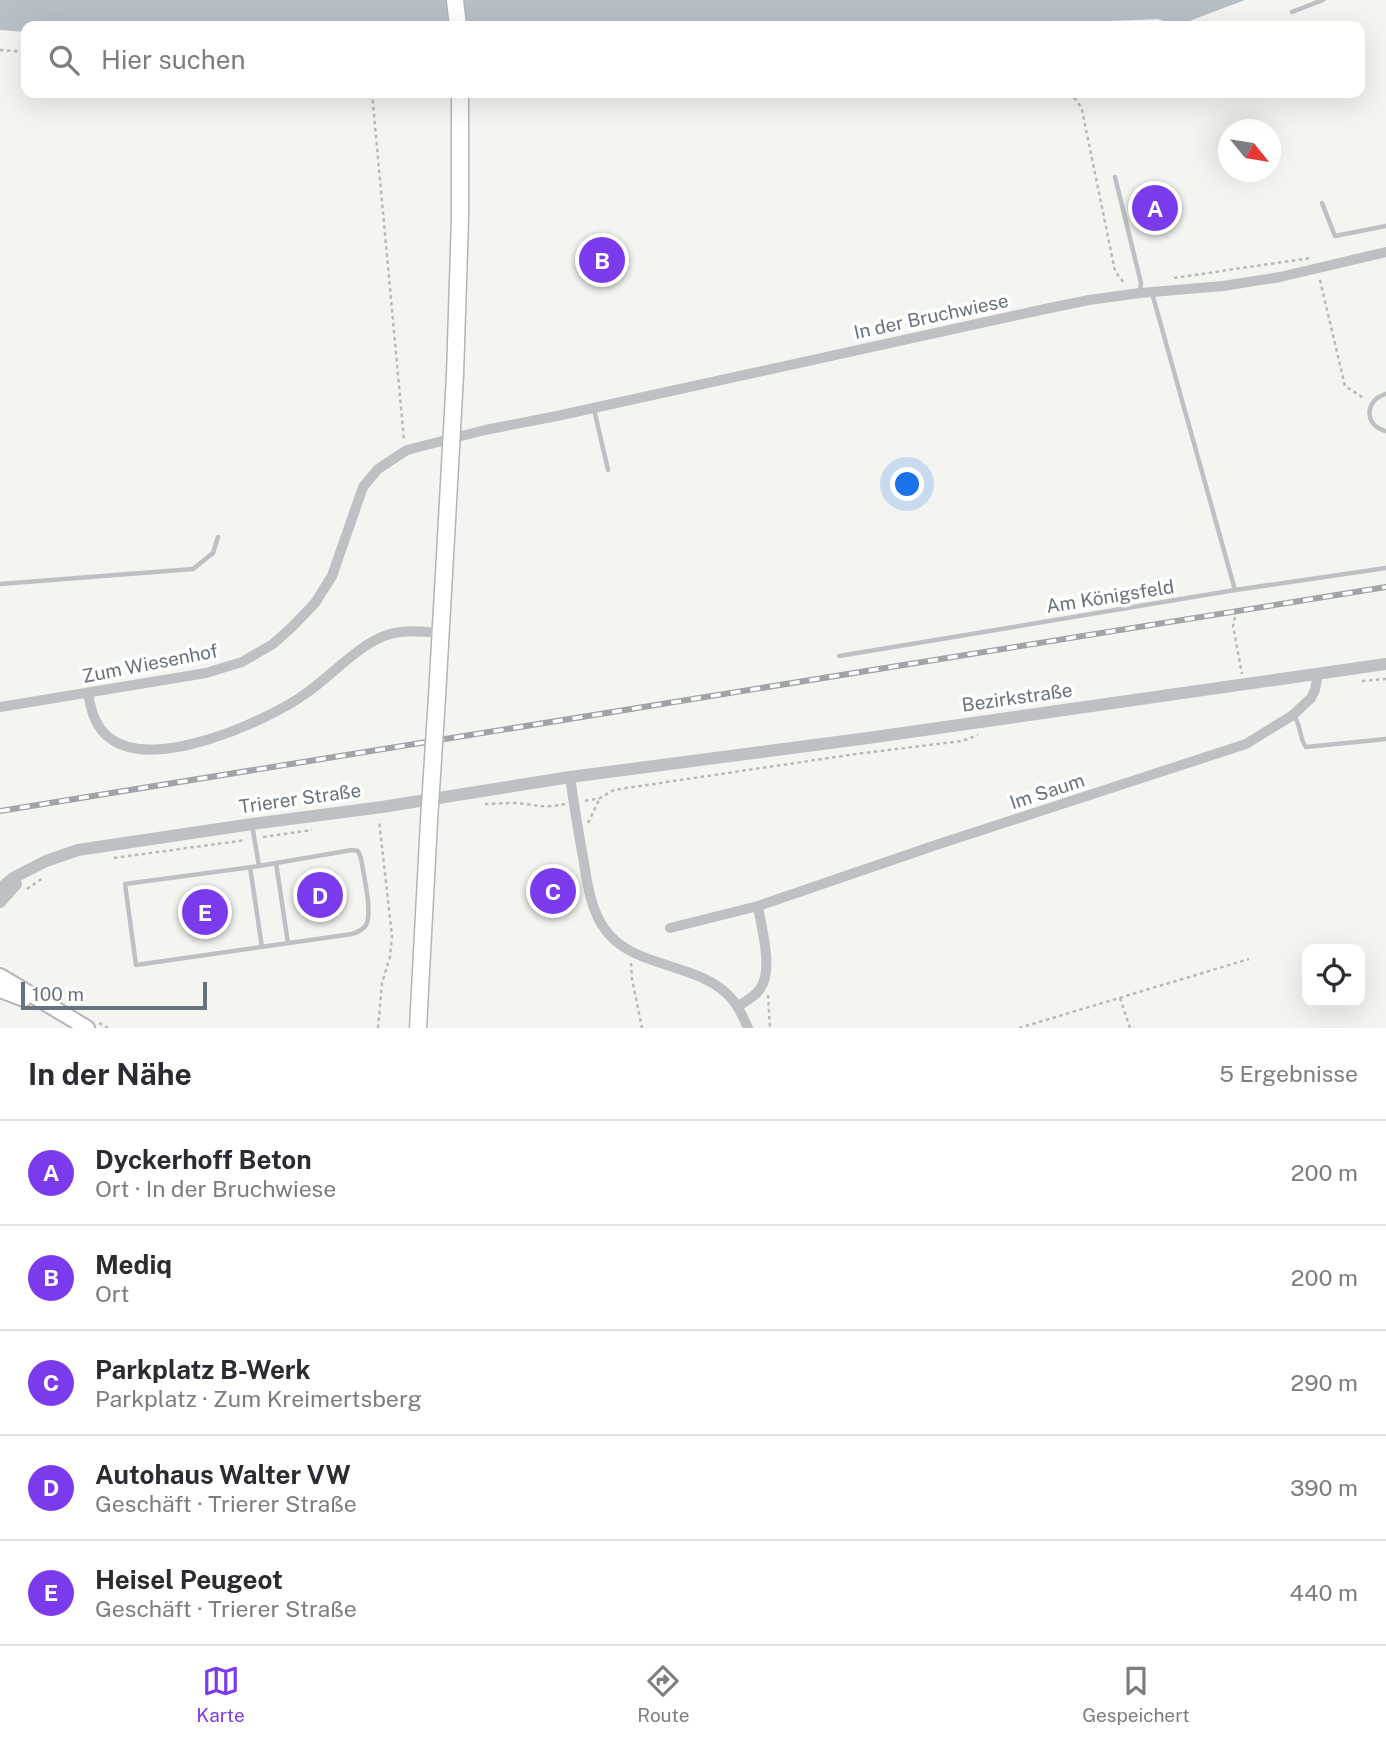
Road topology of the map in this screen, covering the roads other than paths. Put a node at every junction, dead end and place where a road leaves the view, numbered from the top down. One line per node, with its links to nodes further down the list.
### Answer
1 (455, 0): 4 (main road)
2 (1322, 0): 3 (lane)
3 (1292, 12)
4 (457, 21)
5 (460, 98): 21 (main road, bridge)
6 (1115, 177): 10 (lane)
7 (1322, 203): 8 (lane)
8 (1386, 226)
9 (1386, 252): 11 (street, In der Bruchwiese)
10 (1140, 288): 11 (street, In der Bruchwiese); 13 (street, In der Bruchwiese)
11 (1152, 293): 20 (lane)
12 (1386, 394): 15 (lane)
13 (594, 408): 14 (street, In der Bruchwiese); 16 (lane)
14 (485, 430): 25 (street, Zum Wiesenhof)
15 (1386, 431)
16 (608, 470)
17 (218, 537): 19 (lane)
18 (1386, 569): 20 (lane, Am Königsfeld)
19 (0, 584)
20 (1235, 590): 22 (lane, Am Königsfeld)
21 (440, 633): 25 (street); 46 (main road, bridge)
22 (839, 656)
23 (1386, 664): 24 (street, Bezirkstraße)
24 (1318, 673): 27 (street, Im Saum); 29 (street, Bezirkstraße)
25 (88, 693): 26 (street, Zum Wiesenhof)
26 (0, 707)
27 (1293, 715): 28 (lane); 37 (street, Im Saum)
28 (1386, 740)
29 (570, 778): 30 (street, Trierer Straße); 43 (street)
30 (252, 824): 32 (street, Trierer Straße); 33 (lane)
31 (276, 863): 33 (lane); 39 (lane); 39 (lane)
32 (38, 866): 35 (street, Trierer Straße); 36 (street, Trierer Straße)
33 (259, 866): 34 (lane)
34 (250, 867): 40 (lane); 40 (lane)
35 (0, 889)
36 (0, 902)
37 (758, 906): 38 (street, Im Saum); 43 (street)
38 (670, 928)
39 (288, 943): 40 (lane)
40 (262, 947)
41 (0, 976): 44 (main road)
42 (0, 990): 44 (main road)
43 (738, 1006): 47 (street)
44 (64, 1015): 45 (main road)
45 (87, 1028)
46 (418, 1028)
47 (748, 1028)

